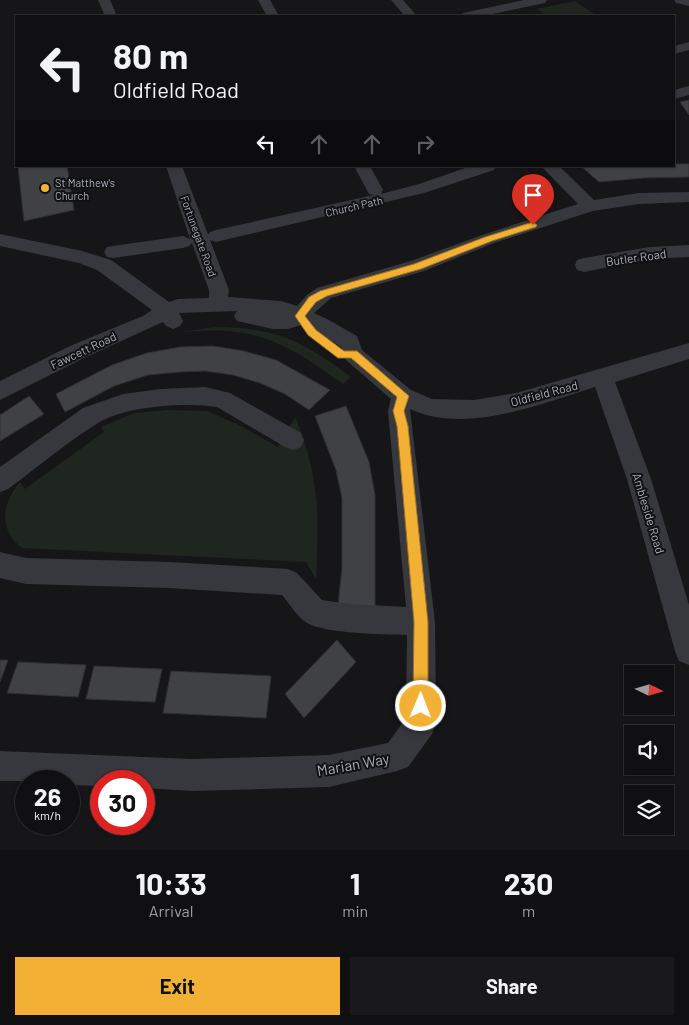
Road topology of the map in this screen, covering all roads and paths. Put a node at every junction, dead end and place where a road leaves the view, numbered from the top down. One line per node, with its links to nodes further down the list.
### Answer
1 (104, 0): 7 (street)
2 (264, 0): 8 (street)
3 (397, 0): 9 (street)
4 (541, 0): 10 (street)
5 (681, 0): 6 (street)
6 (689, 2)
7 (111, 15)
8 (272, 15)
9 (410, 15)
10 (473, 15)
11 (689, 46): 12 (street)
12 (675, 50)
13 (689, 90): 14 (street)
14 (675, 94)
15 (174, 167): 28 (street, Fortunegate Road)
16 (363, 167): 19 (street)
17 (485, 167): 22 (street, Church Path)
18 (550, 167): 21 (street)
19 (375, 190)
20 (689, 197): 21 (street)
21 (590, 206): 30 (street)
22 (216, 236)
23 (0, 240): 29 (street)
24 (183, 242): 26 (street)
25 (689, 251): 27 (street, Butler Road)
26 (113, 252)
27 (584, 265)
28 (218, 306): 29 (street); 30 (street)
29 (166, 310): 33 (street, Fawcett Road)
30 (300, 316): 34 (street, Oldfield Road)
31 (689, 351): 32 (street, Oldfield Road)
32 (602, 376): 34 (street, Oldfield Road); 39 (street, Ambleside Road)
33 (0, 391)
34 (403, 396): 38 (street, Marian Way)
35 (293, 440): 36 (street)
36 (0, 481)
37 (0, 564): 38 (street)
38 (421, 622): 40 (street, Marian Way)
39 (689, 651)
40 (0, 766)

